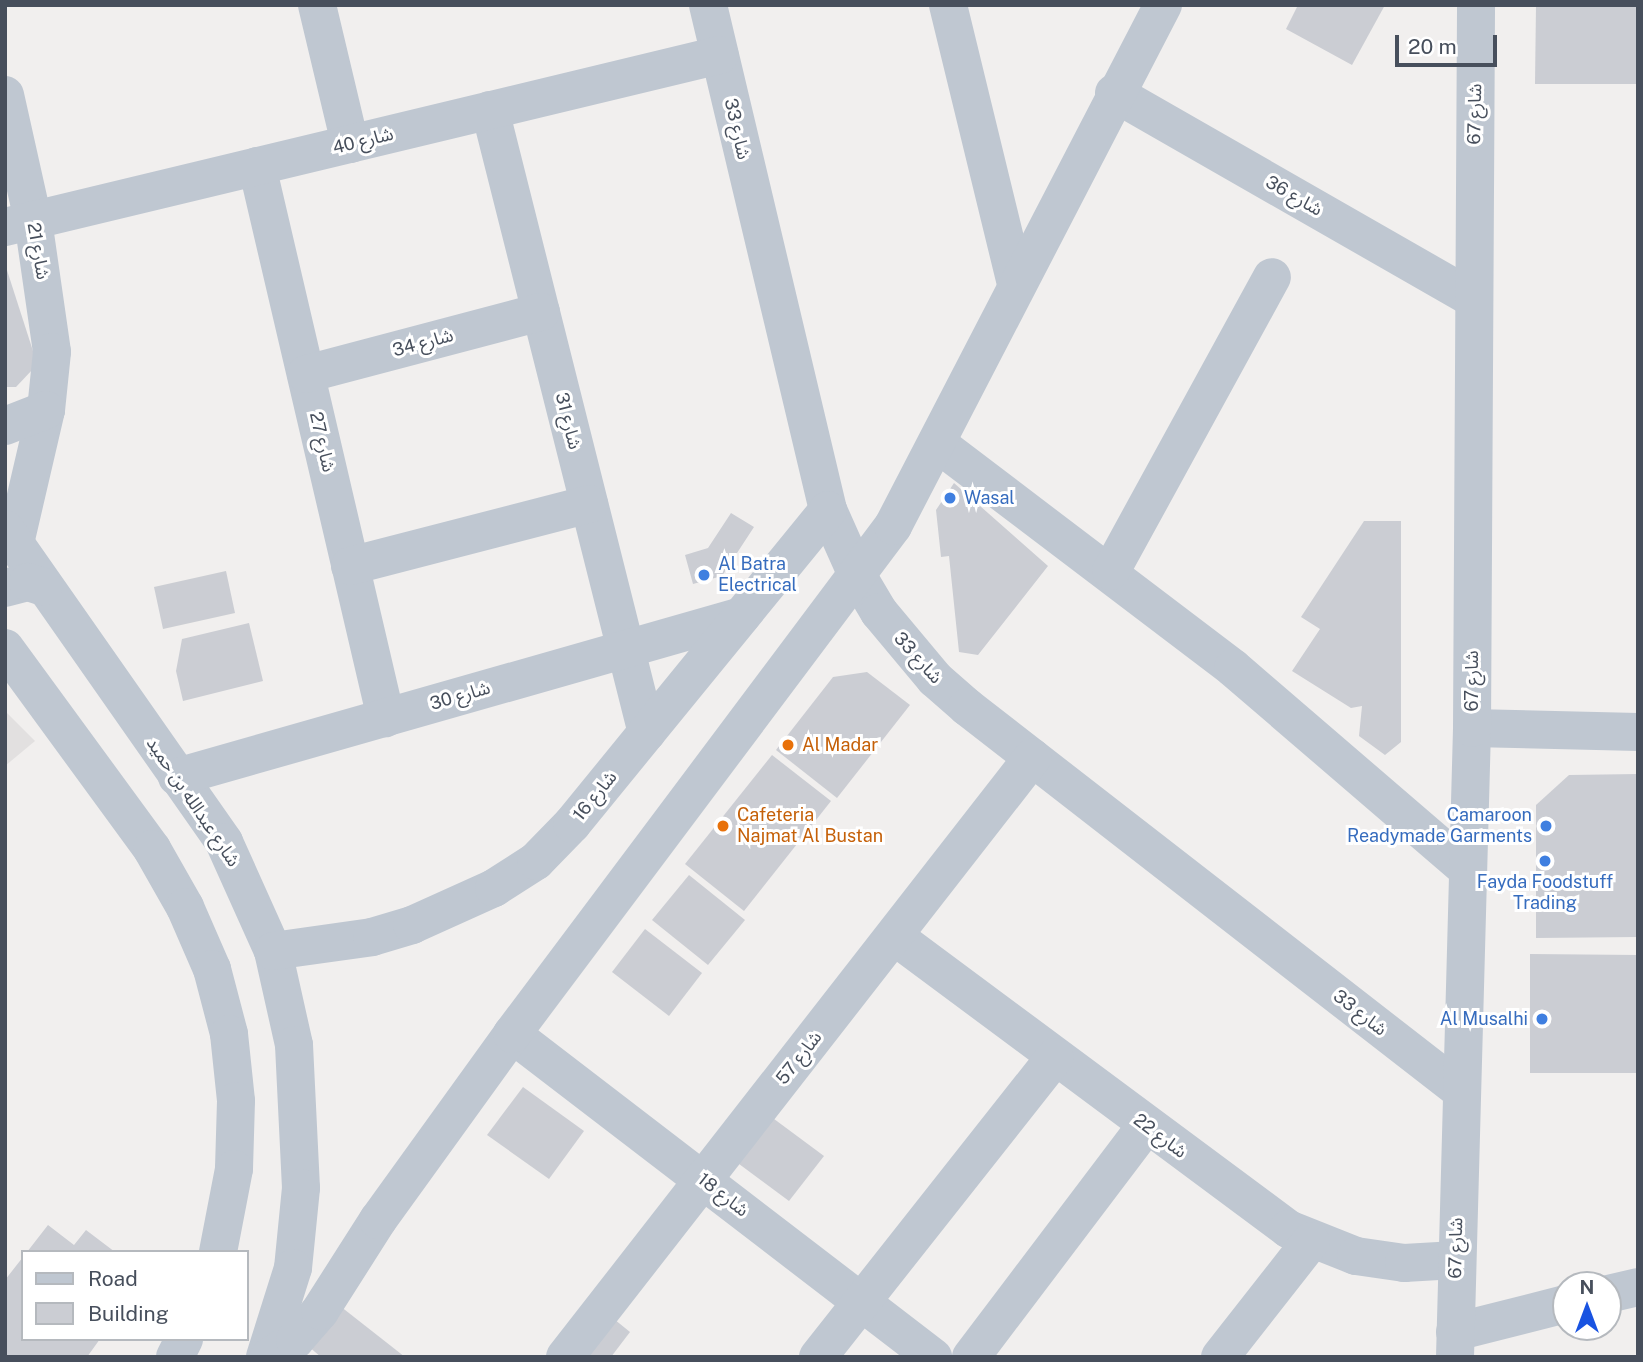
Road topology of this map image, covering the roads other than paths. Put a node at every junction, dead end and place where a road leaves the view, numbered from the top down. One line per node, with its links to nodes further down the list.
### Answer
1 (317, 5): 10 (street)
2 (708, 5): 6 (street, شارع 33)
3 (948, 5): 14 (street)
4 (1163, 5): 7 (street)
5 (1476, 5): 15 (street, شارع 67)
6 (720, 55): 9 (street, شارع 40); 22 (street, شارع 33)
7 (1114, 93): 14 (street); 15 (street, شارع 36)
8 (5, 94): 12 (street, شارع 21)
9 (490, 110): 10 (street, شارع 40); 16 (street, شارع 31)
10 (350, 144): 11 (street, شارع 40)
11 (257, 166): 12 (street, شارع 40); 17 (street, شارع 27)
12 (19, 223): 18 (street, شارع 21)
13 (1272, 277): 25 (street)
14 (1016, 284): 20 (street)
15 (1473, 299): 33 (street, شارع 67)
16 (541, 312): 17 (street, شارع 34); 21 (street, شارع 31)
17 (306, 374): 24 (street, شارع 27)
18 (46, 410): 19 (street); 23 (street, شارع 21)
19 (5, 426)
20 (938, 444): 25 (street); 26 (street)
21 (589, 503): 24 (street); 31 (street, شارع 31)
22 (828, 510): 26 (street, شارع 33); 29 (street, شارع 16)
23 (10, 536): 27 (street, شارع عبدالله بن حميد)
24 (351, 566): 32 (street, شارع 27)
25 (1111, 572): 38 (street)
26 (857, 575): 36 (street, شارع 33); 41 (street)
27 (43, 587): 28 (street); 37 (street, شارع عبدالله بن حميد)
28 (5, 588)
29 (742, 616): 31 (street, شارع 30); 35 (street, شارع 16)
30 (5, 648): 47 (street)
31 (625, 649): 32 (street, شارع 30); 35 (street, شارع 31)
32 (386, 718): 37 (street, شارع 30)
33 (1472, 728): 34 (street); 38 (street, شارع 67)
34 (1638, 732)
35 (647, 733): 40 (street, شارع 16)
36 (1032, 758): 39 (street, شارع 57); 43 (street, شارع 33)
37 (177, 778): 40 (street, شارع عبدالله بن حميد)
38 (1468, 870): 43 (street, شارع 67)
39 (894, 936): 42 (street, شارع 22); 45 (street, شارع 57)
40 (273, 951): 54 (street, شارع عبدالله بن حميد)
41 (512, 1034): 45 (street, شارع 18); 54 (street)
42 (1055, 1057): 44 (street, شارع 22); 49 (street)
43 (1460, 1090): 48 (street, شارع 67)
44 (1146, 1126): 46 (street, شارع 22); 58 (street)
45 (703, 1181): 49 (street, شارع 18); 55 (street, شارع 57)
46 (1311, 1241): 48 (street, شارع 22); 59 (street)
47 (218, 1250)
48 (1456, 1260): 52 (street, شارع 67)
49 (862, 1302): 56 (street); 57 (street, شارع 18)
50 (1552, 1309): 52 (street)
51 (183, 1341): 53 (street)
52 (1455, 1344)
53 (176, 1357)
54 (267, 1357)
55 (565, 1357)
56 (818, 1357)
57 (933, 1357)
58 (971, 1357)
59 (1220, 1357)

